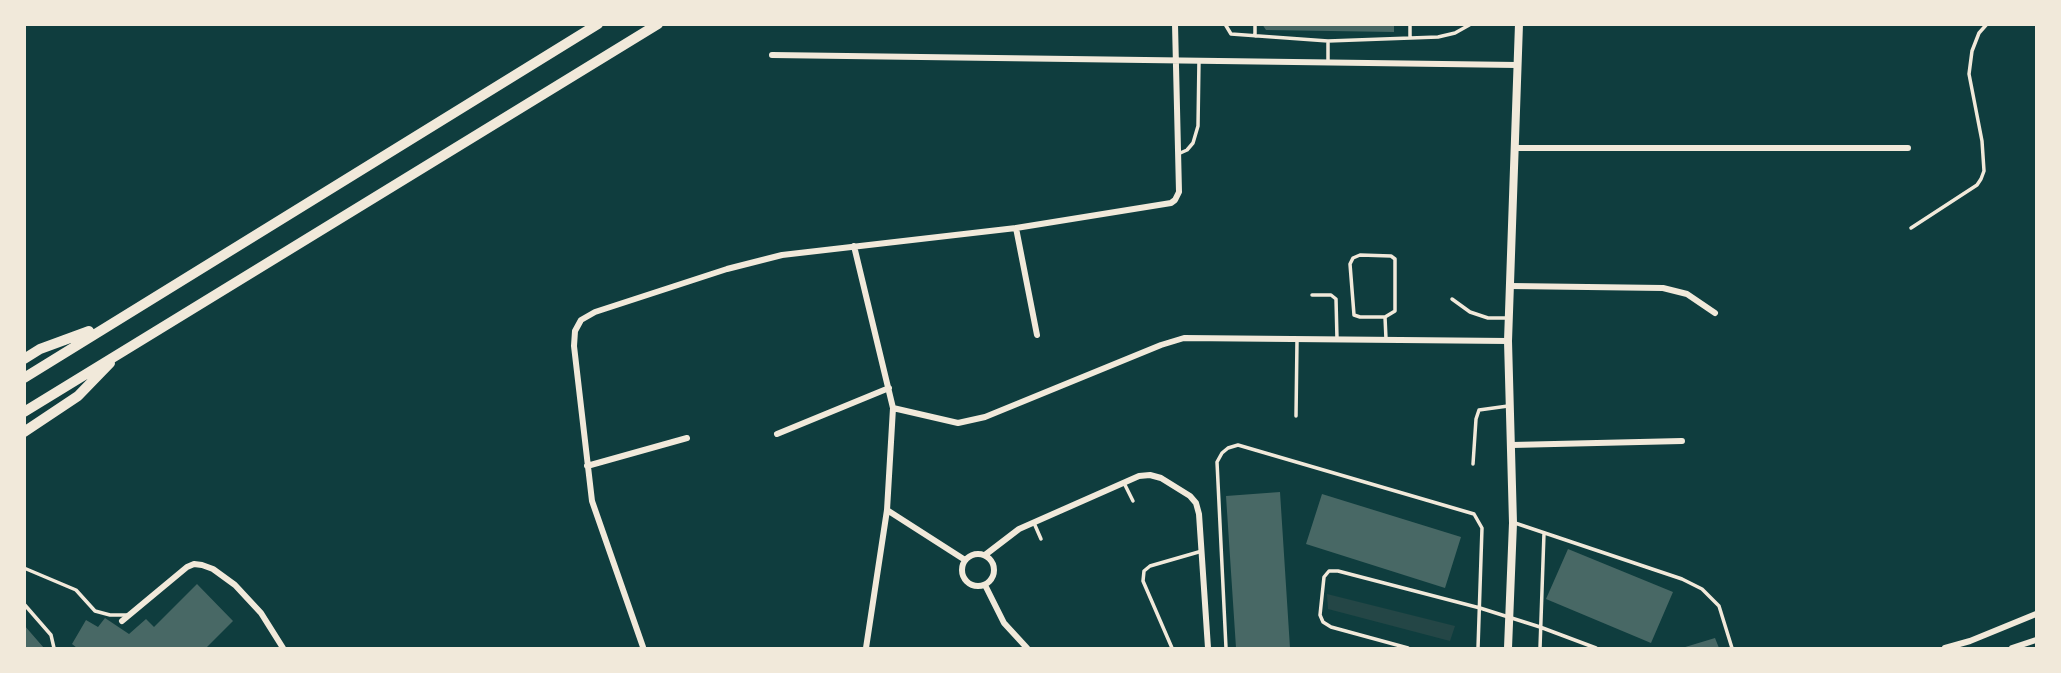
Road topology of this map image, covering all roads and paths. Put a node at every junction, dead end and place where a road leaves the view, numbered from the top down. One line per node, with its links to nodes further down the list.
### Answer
1 (598, 24): 30 (highway)
2 (658, 24): 36 (highway)
3 (1175, 24): 14 (street)
4 (1225, 24): 10 (lane)
5 (1255, 24): 10 (lane)
6 (1410, 24): 11 (lane)
7 (1471, 24): 11 (lane)
8 (1519, 24): 17 (street)
9 (1987, 24): 22 (lane)
10 (1255, 37): 12 (lane)
11 (1410, 38): 12 (lane)
12 (1328, 41): 16 (lane)
13 (772, 55): 14 (street)
14 (1176, 60): 15 (street); 20 (street)
15 (1199, 60): 16 (street); 20 (lane)
16 (1328, 61): 17 (street)
17 (1517, 65): 18 (street)
18 (1515, 148): 19 (street); 24 (street)
19 (1908, 148)
20 (1178, 153): 21 (street)
21 (1016, 228): 23 (street); 31 (street)
22 (1910, 228)
23 (853, 246): 39 (street); 50 (street)
24 (1511, 286): 27 (street); 29 (street)
25 (1312, 295): 33 (lane)
26 (1452, 299): 29 (lane)
27 (1715, 313)
28 (1385, 317): 28 (lane); 34 (lane)
29 (1509, 318): 35 (street)
30 (114, 322): 37 (highway); 38 (highway)
31 (1037, 335)
32 (1297, 338): 33 (street); 41 (street); 43 (lane)
33 (1337, 339): 34 (street)
34 (1386, 339): 35 (street)
35 (1508, 341): 40 (street)
36 (122, 351): 42 (highway); 44 (highway)
37 (24, 359)
38 (24, 378)
39 (890, 388): 41 (street); 45 (street)
40 (1510, 406): 48 (street); 49 (lane)
41 (893, 408): 53 (street)
42 (24, 412)
43 (1296, 416)
44 (24, 432)
45 (777, 434)
46 (687, 438): 50 (street)
47 (1682, 441): 48 (street)
48 (1512, 445): 55 (street)
49 (1473, 464)
50 (587, 466): 71 (street)
51 (1124, 483): 52 (lane); 54 (street); 58 (street)
52 (1133, 501)
53 (887, 510): 60 (street); 74 (street)
54 (1034, 523): 57 (lane); 59 (street)
55 (1513, 523): 56 (lane); 67 (street)
56 (1544, 533): 69 (lane); 84 (lane)
57 (1041, 539)
58 (1202, 551): 76 (lane); 77 (street)
59 (985, 555): 60 (street); 62 (street)
60 (965, 560): 62 (street)
61 (24, 568): 66 (lane)
62 (985, 585): 75 (street)
63 (24, 604): 72 (lane)
64 (1480, 608): 67 (lane); 78 (lane); 79 (lane); 80 (lane)
65 (2036, 614): 85 (street)
66 (130, 615): 68 (street); 73 (street)
67 (1509, 617): 69 (lane); 81 (street)
68 (122, 621)
69 (1540, 626): 82 (lane); 83 (lane)
70 (2036, 640): 86 (street)
71 (643, 647)
72 (54, 649)
73 (283, 649)
74 (866, 649)
75 (1027, 649)
76 (1172, 649)
77 (1208, 649)
78 (1226, 649)
79 (1408, 649)
80 (1478, 649)
81 (1508, 649)
82 (1539, 649)
83 (1596, 649)
84 (1732, 649)
85 (1945, 649)
86 (2012, 649)

